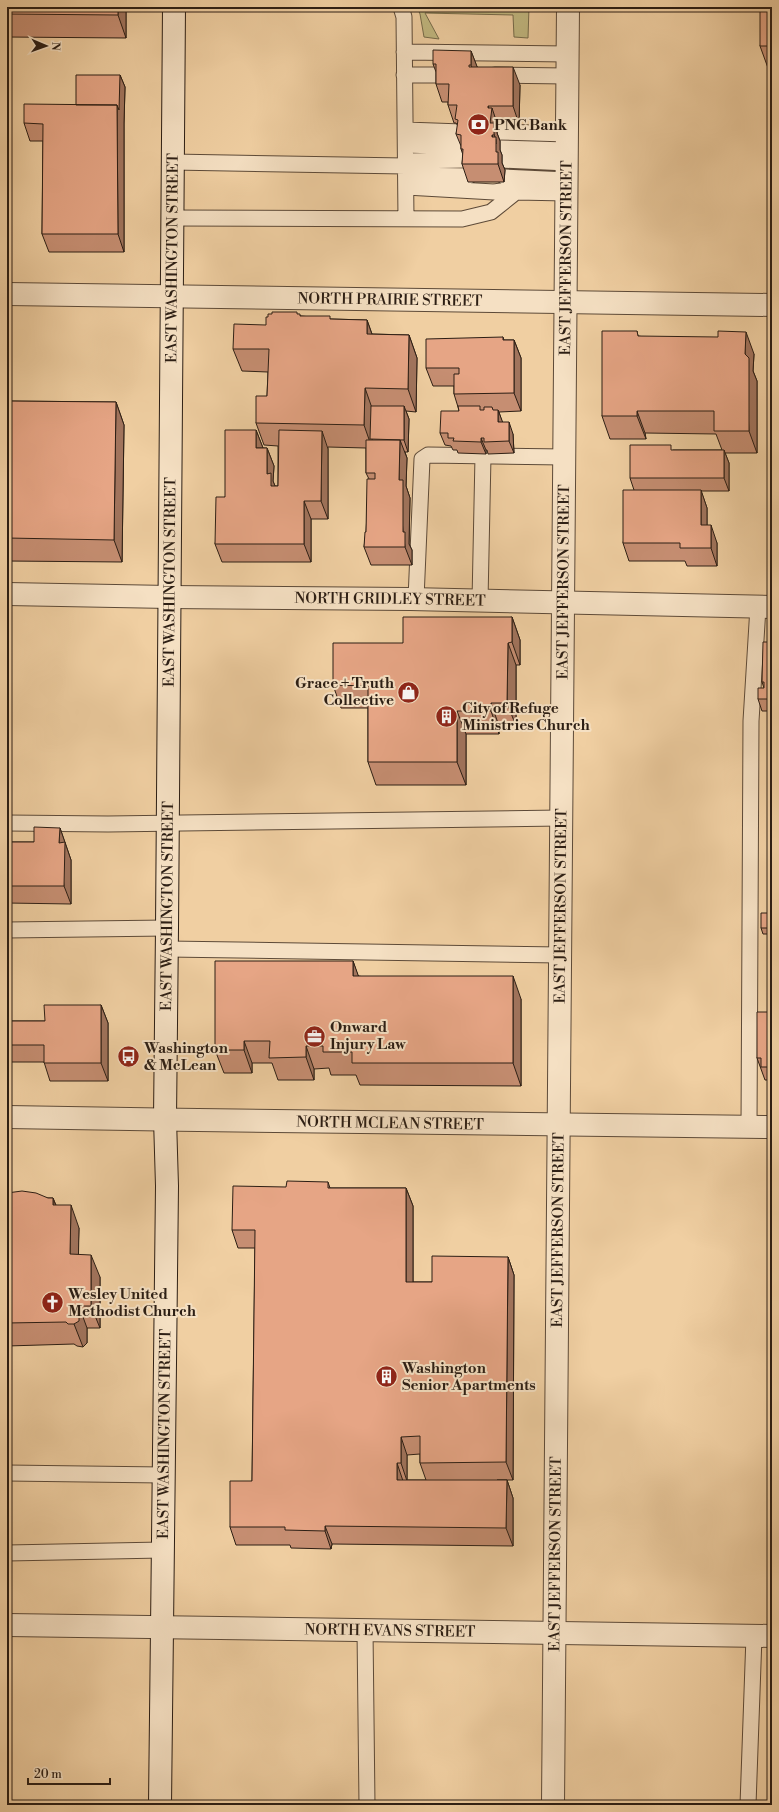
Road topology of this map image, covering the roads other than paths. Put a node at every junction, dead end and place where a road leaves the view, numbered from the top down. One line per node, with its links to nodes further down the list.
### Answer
1 (174, 7): 12 (street, EAST WASHINGTON STREET)
2 (401, 7): 4 (lane)
3 (568, 7): 5 (street, EAST JEFFERSON STREET)
4 (404, 52): 5 (lane); 6 (lane)
5 (567, 54): 7 (street, EAST JEFFERSON STREET)
6 (404, 76): 7 (lane); 10 (lane)
7 (567, 76): 13 (street, EAST JEFFERSON STREET)
8 (462, 132): 10 (lane)
9 (498, 132): 13 (lane)
10 (406, 138): 14 (lane); 14 (lane)
11 (501, 154): 13 (lane)
12 (172, 162): 14 (lane); 17 (street, EAST WASHINGTON STREET)
13 (567, 168): 14 (lane); 16 (lane); 18 (lane); 21 (street, EAST JEFFERSON STREET)
14 (406, 172): 15 (lane); 18 (lane)
15 (468, 176)
16 (505, 177)
17 (172, 218): 18 (lane); 20 (street, EAST WASHINGTON STREET)
18 (406, 219)
19 (7, 294): 20 (street, NORTH PRAIRIE STREET)
20 (173, 296): 21 (street, NORTH PRAIRIE STREET); 26 (street, EAST WASHINGTON STREET)
21 (566, 304): 22 (street, NORTH PRAIRIE STREET); 24 (street, EAST JEFFERSON STREET)
22 (772, 305)
23 (482, 456): 24 (lane); 27 (lane); 28 (lane)
24 (564, 457): 29 (street, EAST JEFFERSON STREET)
25 (7, 594): 26 (street, NORTH GRIDLEY STREET)
26 (169, 597): 27 (street, NORTH GRIDLEY STREET); 33 (street, EAST WASHINGTON STREET)
27 (416, 599): 28 (street, NORTH GRIDLEY STREET)
28 (480, 601): 29 (street, NORTH GRIDLEY STREET)
29 (562, 602): 30 (street, NORTH GRIDLEY STREET); 31 (street, EAST JEFFERSON STREET)
30 (765, 607): 40 (lane)
31 (561, 818): 33 (lane); 36 (street, EAST JEFFERSON STREET)
32 (7, 823): 33 (lane)
33 (168, 824): 35 (street, EAST WASHINGTON STREET)
34 (7, 930): 35 (lane)
35 (167, 939): 36 (lane); 38 (street, EAST WASHINGTON STREET)
36 (560, 955): 39 (street, EAST JEFFERSON STREET)
37 (7, 1117): 38 (street, NORTH MCLEAN STREET)
38 (165, 1120): 39 (street, NORTH MCLEAN STREET); 43 (street, EAST WASHINGTON STREET)
39 (559, 1126): 40 (street, NORTH MCLEAN STREET); 49 (street, EAST JEFFERSON STREET)
40 (748, 1127): 41 (street, NORTH MCLEAN STREET)
41 (772, 1127)
42 (7, 1473): 43 (lane)
43 (163, 1475): 44 (street, EAST WASHINGTON STREET)
44 (162, 1550): 45 (lane); 47 (street, EAST WASHINGTON STREET)
45 (7, 1553)
46 (7, 1625): 47 (street, NORTH EVANS STREET)
47 (161, 1626): 48 (street, NORTH EVANS STREET); 51 (street, EAST WASHINGTON STREET)
48 (365, 1630): 49 (street, NORTH EVANS STREET); 52 (lane)
49 (555, 1632): 50 (street, NORTH EVANS STREET); 53 (street, EAST JEFFERSON STREET)
50 (763, 1636): 54 (lane)
51 (160, 1805)
52 (367, 1805)
53 (554, 1805)
54 (748, 1805)

